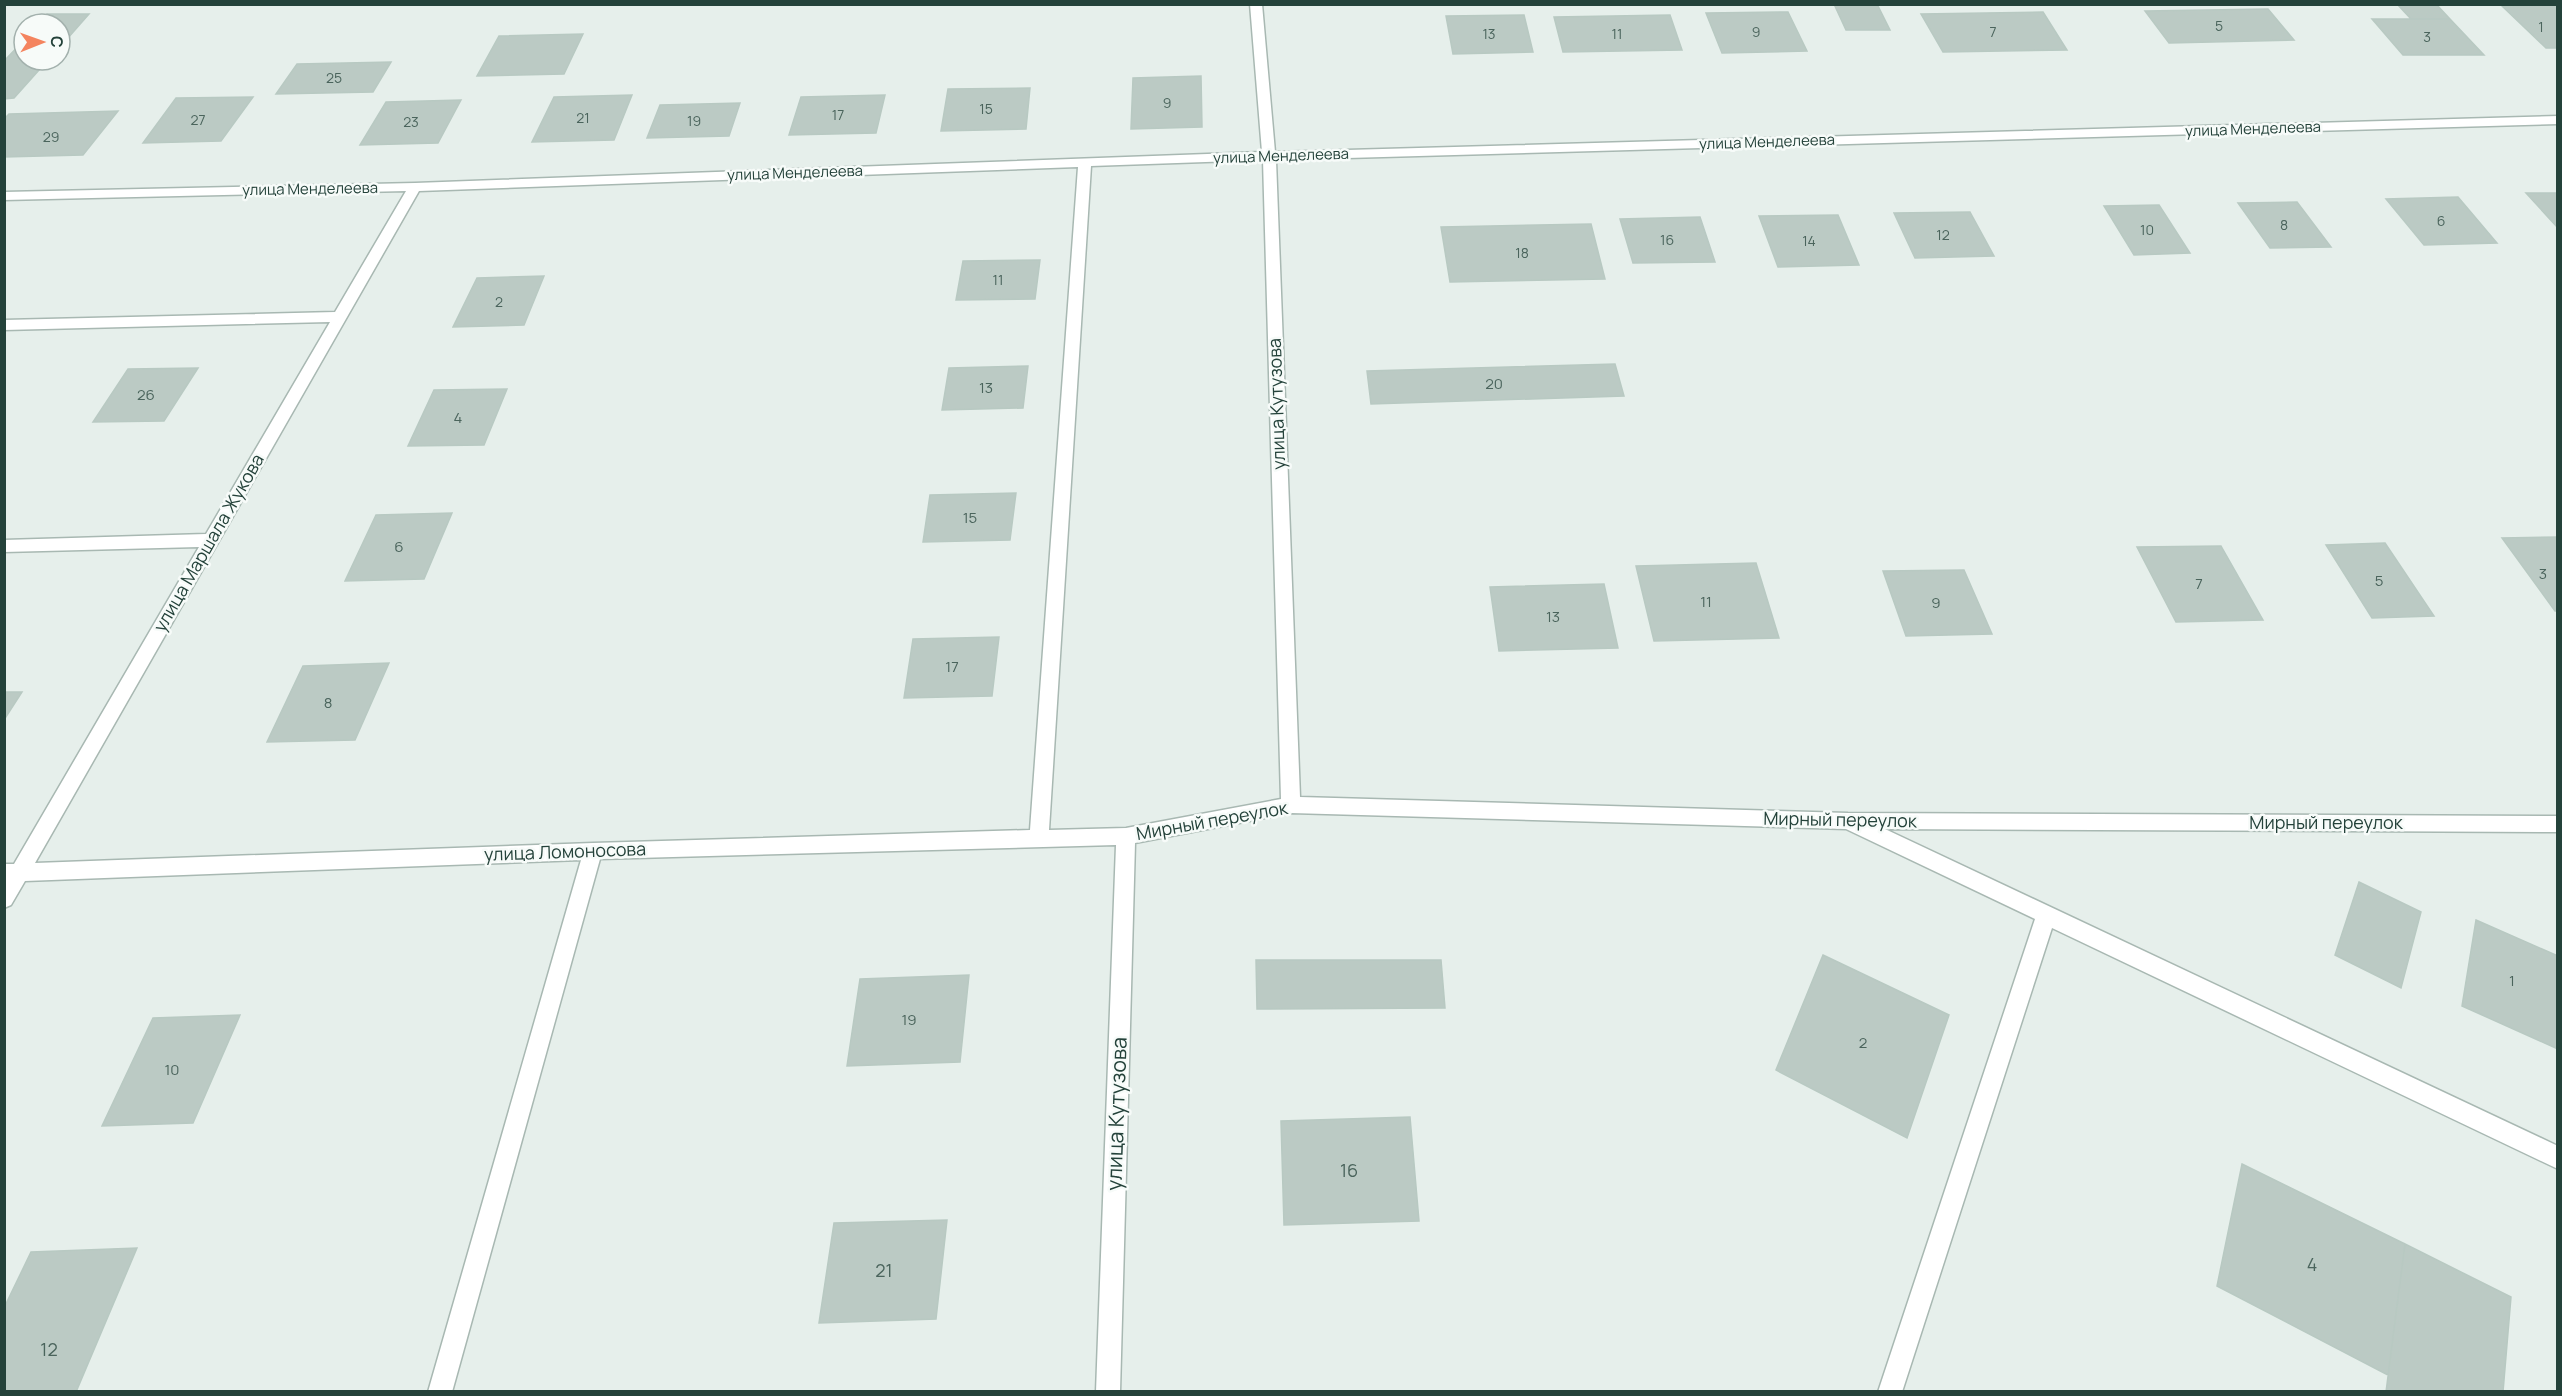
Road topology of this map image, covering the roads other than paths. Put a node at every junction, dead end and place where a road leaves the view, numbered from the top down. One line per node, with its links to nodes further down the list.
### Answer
1 (1256, 4): 3 (street, улица Кутузова)
2 (2558, 120): 3 (street, улица Менделеева)
3 (1269, 156): 4 (street, улица Менделеева); 11 (street, улица Кутузова)
4 (1085, 163): 5 (street, улица Менделеева); 15 (street)
5 (415, 187): 6 (street, улица Менделеева); 7 (street, улица Маршала Жукова)
6 (4, 196)
7 (340, 317): 8 (street); 9 (street, улица Маршала Жукова)
8 (4, 325)
9 (211, 540): 10 (street); 17 (street, улица Маршала Жукова)
10 (4, 546)
11 (1291, 805): 12 (street, Мирный переулок); 14 (street, Мирный переулок)
12 (1848, 821): 13 (street, Мирный переулок); 19 (street)
13 (2558, 824)
14 (1126, 836): 15 (street, улица Ломоносова); 22 (street, улица Кутузова)
15 (1039, 838): 16 (street, улица Ломоносова)
16 (593, 851): 17 (street, улица Ломоносова); 21 (street)
17 (12, 872): 18 (street, улица Маршала Жукова)
18 (4, 899)
19 (2046, 915): 20 (street); 23 (street)
20 (2558, 1158)
21 (440, 1392)
22 (1108, 1392)
23 (1890, 1392)

